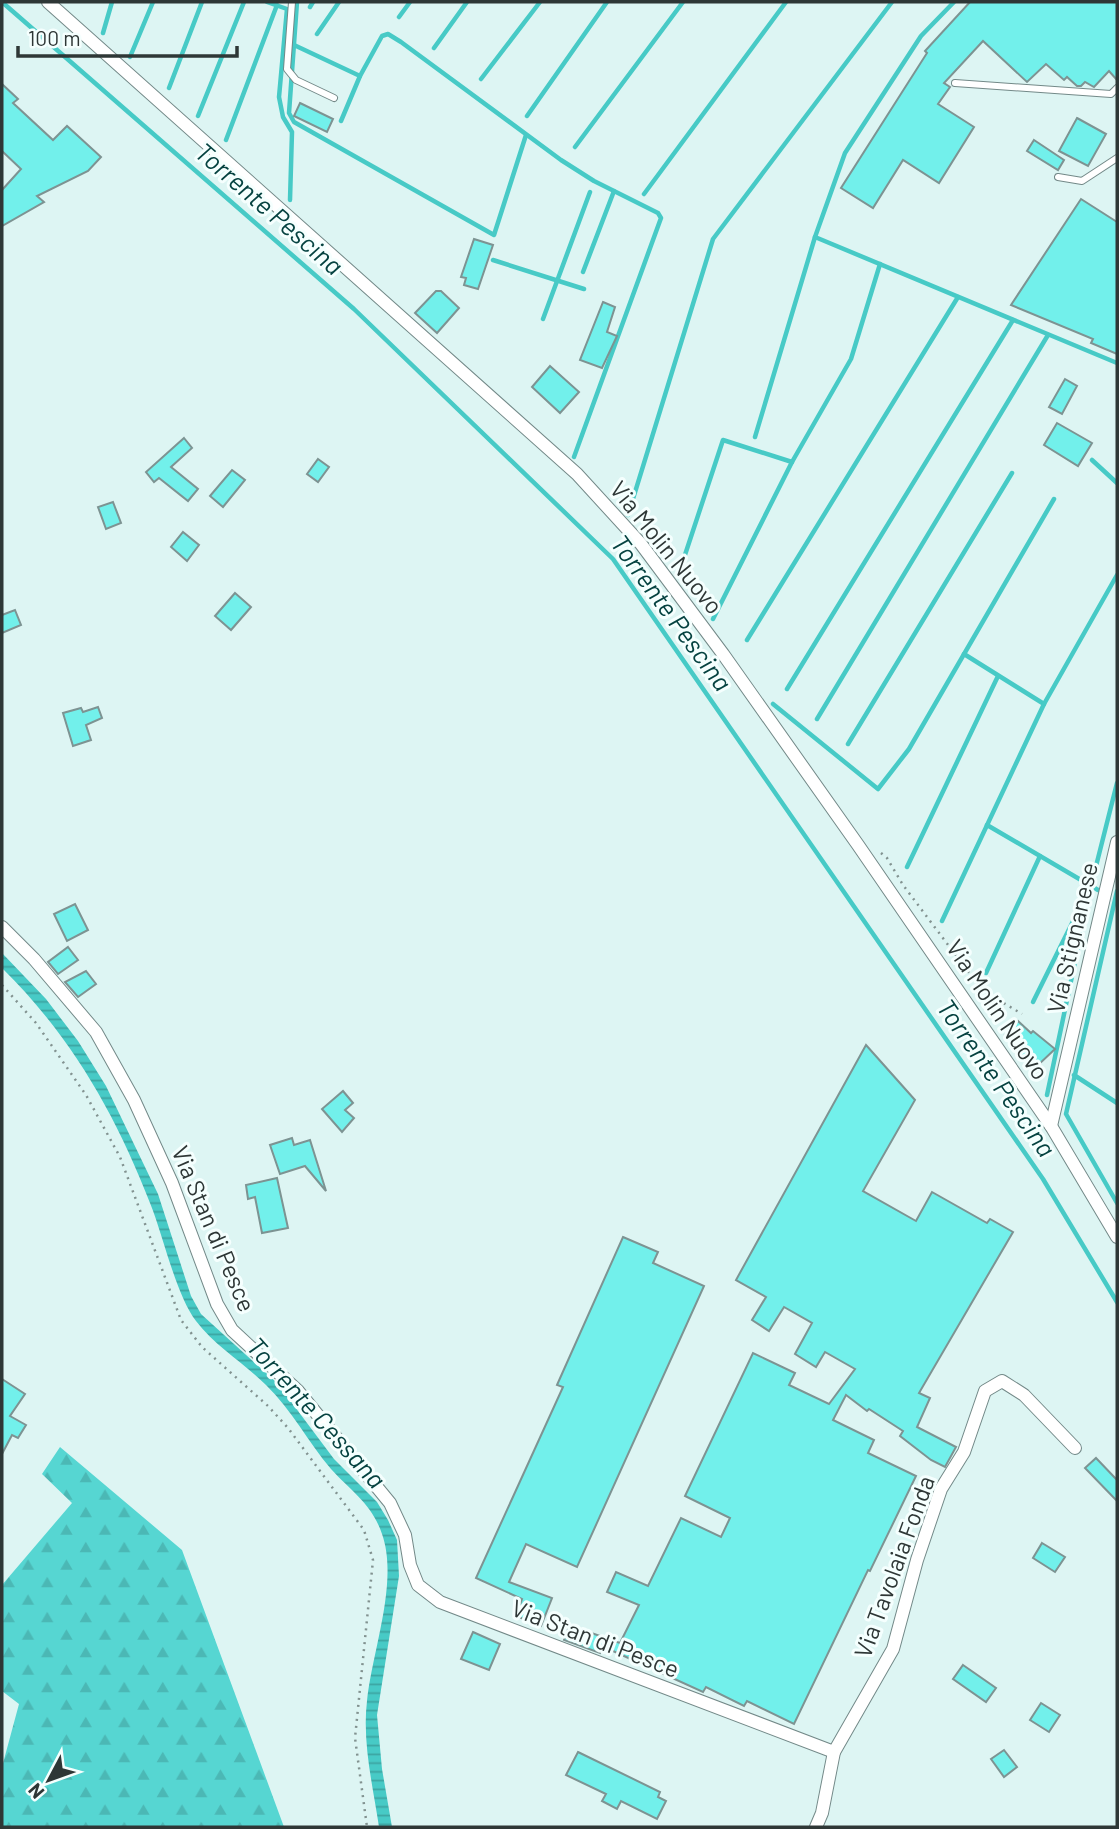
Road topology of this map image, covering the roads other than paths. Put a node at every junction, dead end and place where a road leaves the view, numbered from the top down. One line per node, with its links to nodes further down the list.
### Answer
1 (48, 2): 10 (street, Via Molin Nuovo)
2 (292, 2): 5 (lane)
3 (955, 83): 4 (lane)
4 (1117, 88)
5 (334, 98)
6 (1117, 158): 7 (lane)
7 (1058, 177)
8 (1117, 842): 10 (street, Via Stignanese)
9 (2, 927): 13 (street, Via Stan di Pesce)
10 (1051, 1126): 11 (street, Via Molin Nuovo)
11 (1117, 1237)
12 (1075, 1448): 13 (street, Via Tavolaia Fonda)
13 (834, 1752): 14 (street, Via Tavolaia Fonda)
14 (816, 1827)

